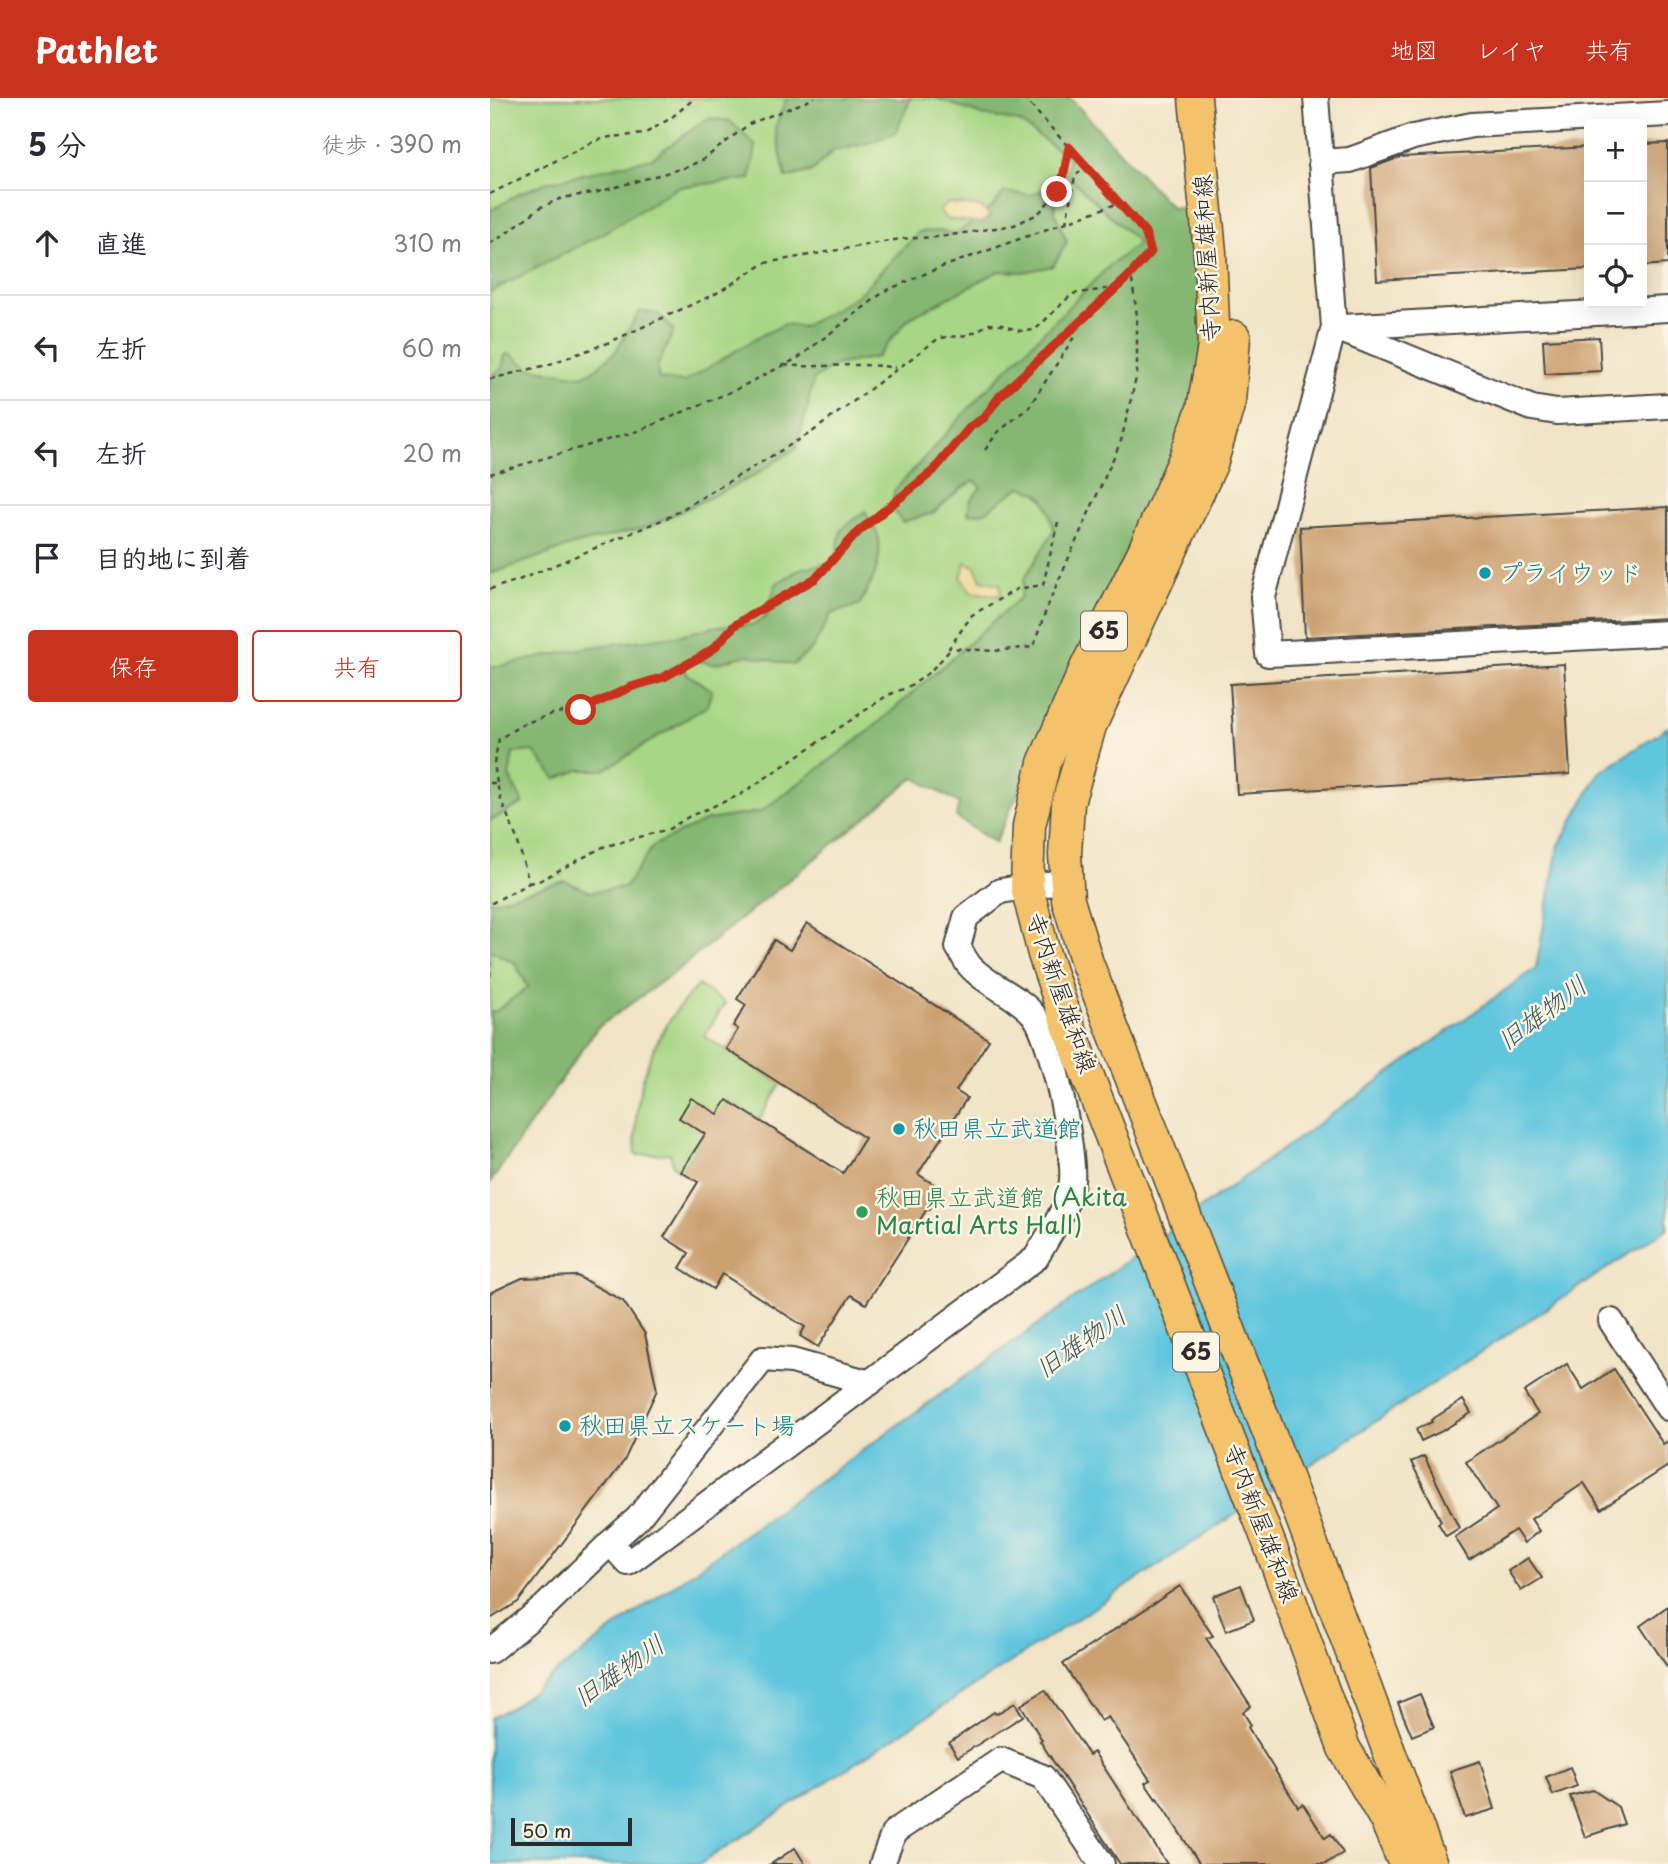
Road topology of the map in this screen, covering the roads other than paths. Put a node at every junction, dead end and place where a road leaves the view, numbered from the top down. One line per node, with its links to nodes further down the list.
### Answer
1 (1195, 98): 11 (main road, 寺内新屋雄和線 / 65)
2 (1214, 98): 10 (main road, 寺内新屋雄和線 / 65)
3 (1316, 98): 5 (street)
4 (1668, 114): 5 (street)
5 (1321, 162): 7 (street)
6 (1668, 309): 7 (street)
7 (1334, 327): 8 (street); 9 (street)
8 (1668, 407)
9 (1668, 633)
10 (1067, 881): 11 (street); 20 (main road, 寺内新屋雄和線 / 65)
11 (1027, 887): 13 (street); 19 (main road, 寺内新屋雄和線 / 65)
12 (1611, 1321): 14 (street)
13 (870, 1383): 15 (street); 15 (street)
14 (1668, 1408)
15 (610, 1543): 16 (street)
16 (490, 1651)
17 (882, 1864): 18 (street)
18 (1101, 1864)
19 (1405, 1864)
20 (1431, 1864)

